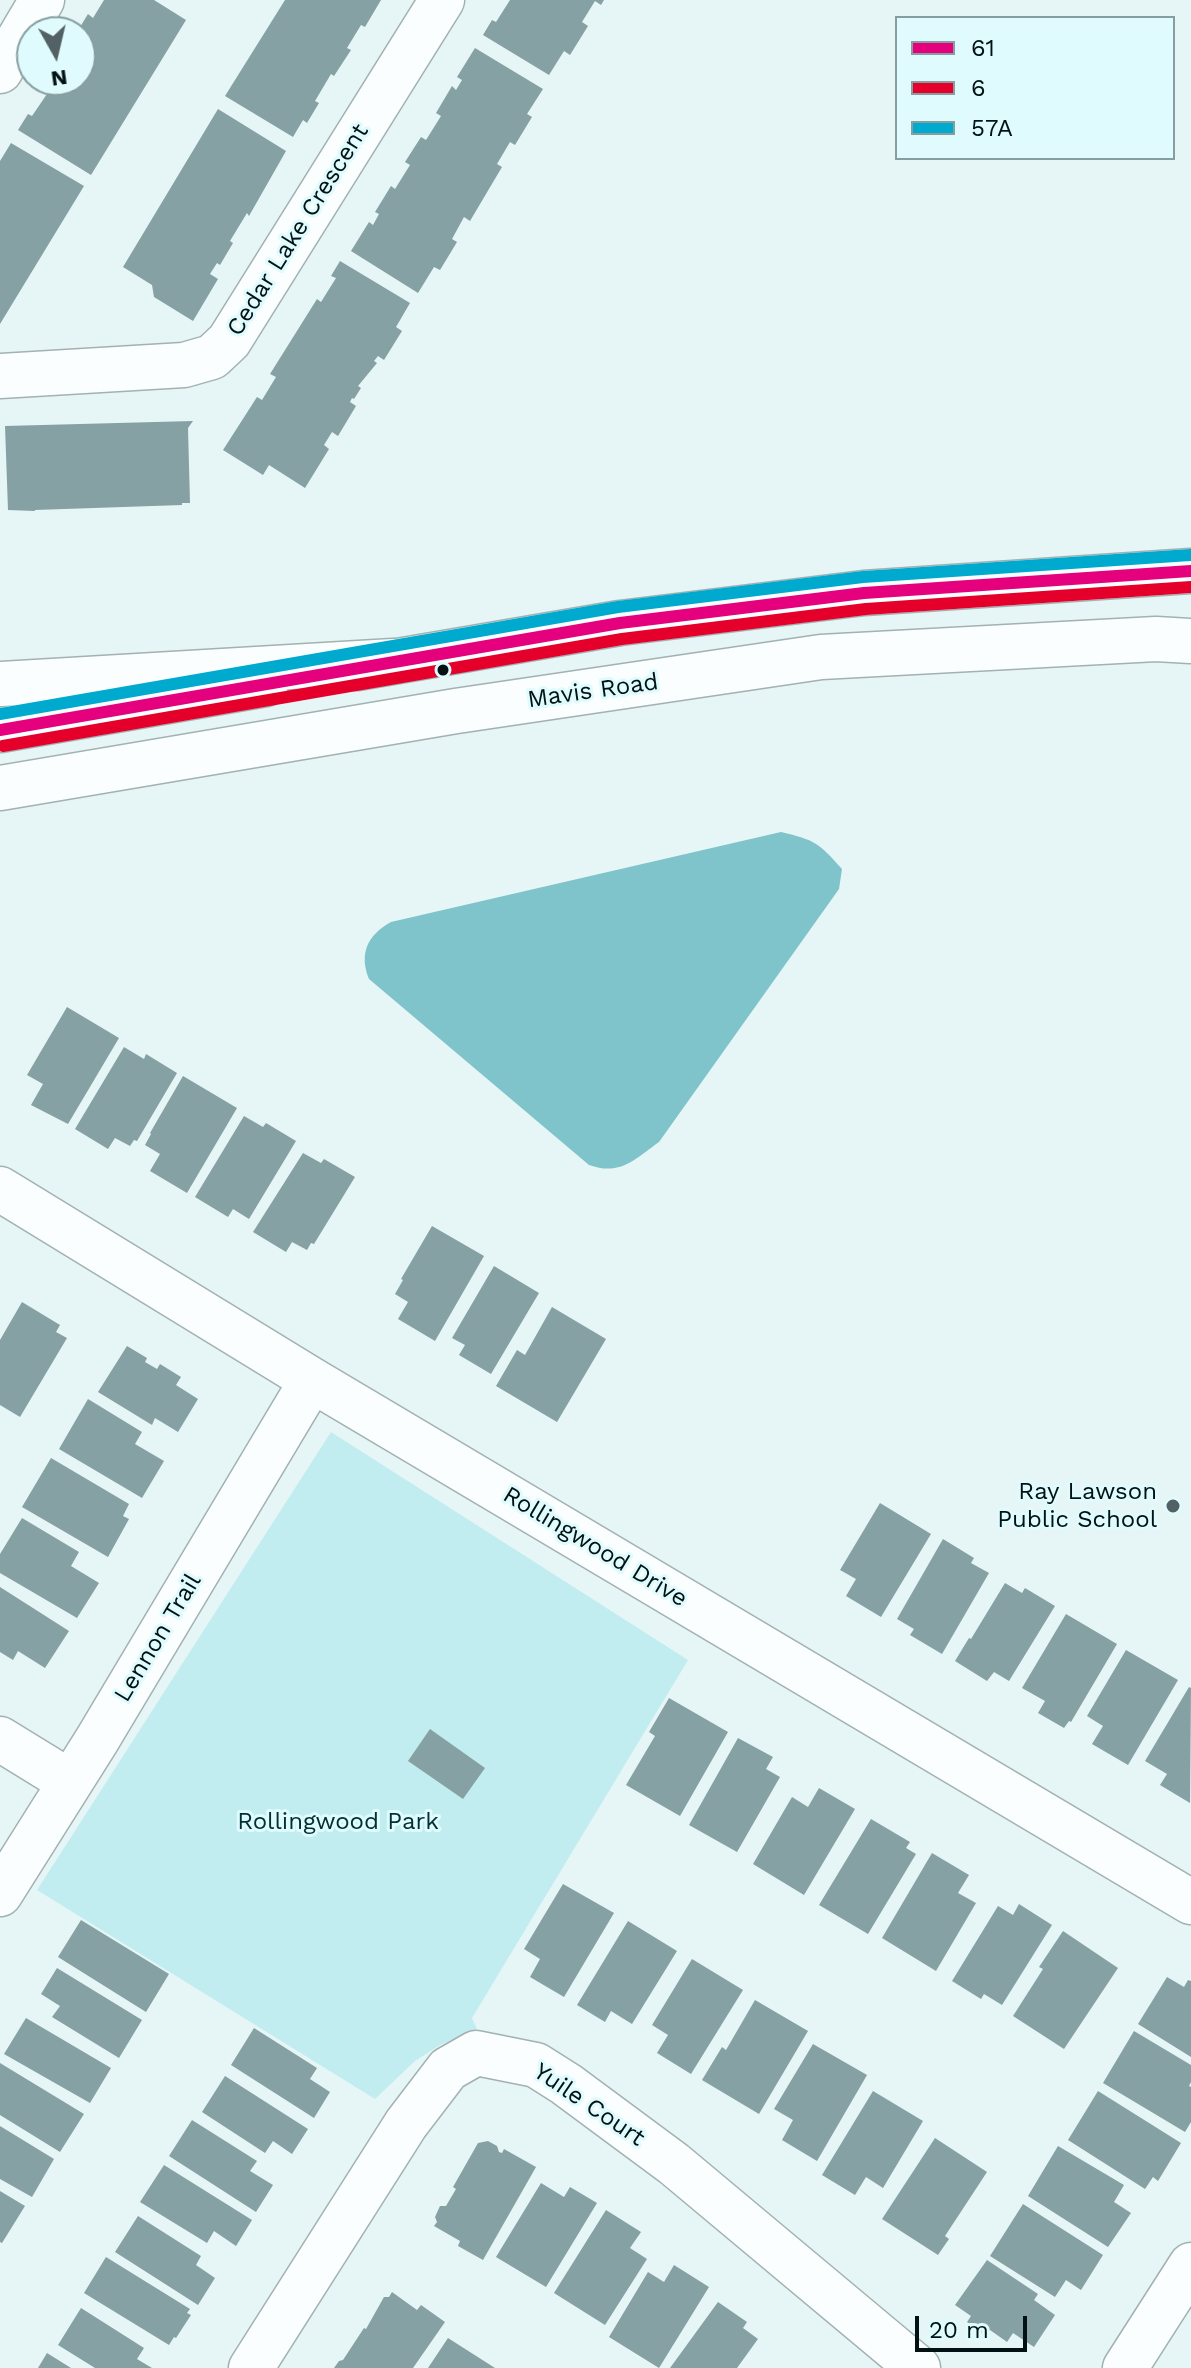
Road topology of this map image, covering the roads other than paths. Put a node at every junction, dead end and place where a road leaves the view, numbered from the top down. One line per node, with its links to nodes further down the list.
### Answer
1 (42, 0): 3 (main road)
2 (442, 0): 4 (main road, Cedar Lake Crescent)
3 (0, 71)
4 (0, 376)
5 (1191, 571): 7 (main road)
6 (1191, 641): 10 (main road, Mavis Road)
7 (393, 661): 8 (main road); 9 (main road)
8 (0, 684)
9 (0, 730)
10 (0, 788)
11 (0, 1189): 12 (main road, Rollingwood Drive)
12 (312, 1380): 14 (main road, Lennon Trail); 16 (main road, Rollingwood Drive)
13 (0, 1739): 14 (main road)
14 (70, 1782): 15 (main road, Lennon Trail)
15 (0, 1894)
16 (1191, 1902)
17 (1191, 2265): 20 (main road)
18 (251, 2368): 19 (main road, Yuile Court)
19 (918, 2368)
20 (1125, 2368)

